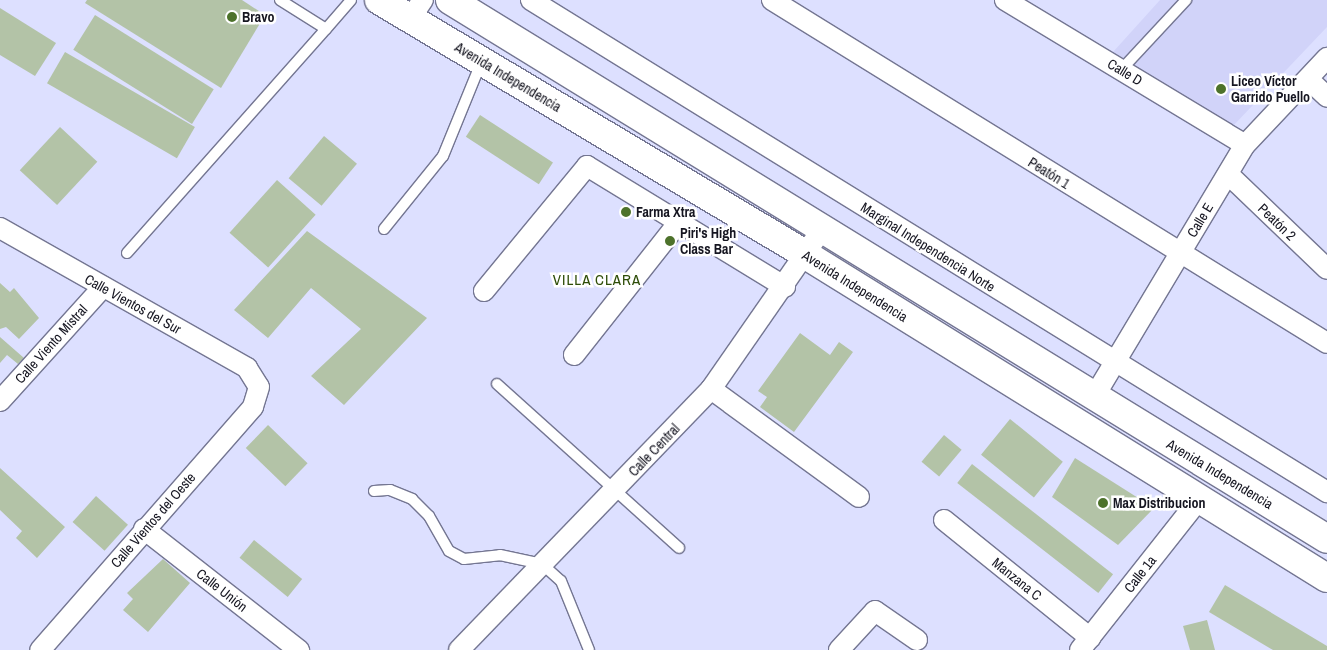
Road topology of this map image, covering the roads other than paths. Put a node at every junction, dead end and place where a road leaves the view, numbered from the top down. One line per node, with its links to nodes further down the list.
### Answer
1 (280, 0): 10 (lane)
2 (351, 0): 10 (lane)
3 (379, 0): 9 (main road, Avenida Independencia)
4 (450, 0): 21 (main road, Avenida Independencia)
5 (531, 0): 31 (street, Marginal Independencia Norte)
6 (772, 0): 23 (street, Peatón 1)
7 (1005, 0): 13 (street, Calle D)
8 (1186, 0): 13 (lane)
9 (416, 9): 12 (main road, Avenida Independencia)
10 (326, 29): 22 (lane)
11 (1327, 58): 14 (street, Calle E)
12 (482, 62): 20 (lane); 24 (main road, Avenida Independencia)
13 (1121, 70): 16 (street, Calle D)
14 (1308, 79): 15 (street); 16 (street, Calle E)
15 (1327, 97)
16 (1245, 145): 17 (street, Calle E)
17 (1228, 174): 23 (street, Calle E); 25 (street, Peatón 2)
18 (680, 221): 27 (street); 28 (street); 30 (street)
19 (0, 228): 26 (street, Calle Vientos del Sur)
20 (384, 229)
21 (822, 229): 24 (street, Calle Central); 35 (main road, Avenida Independencia)
22 (127, 253)
23 (1180, 254): 29 (street, Peatón 1); 31 (street, Calle E)
24 (806, 255): 27 (street, Calle Central); 41 (main road, Avenida Independencia)
25 (1327, 270)
26 (102, 287): 33 (street, Calle Vientos del Sur); 36 (street, Calle Viento Mistral)
27 (785, 287): 34 (street, Calle Central)
28 (484, 291)
29 (1327, 343)
30 (574, 355)
31 (1114, 363): 35 (street, Calle E); 39 (street, Marginal Independencia Norte)
32 (498, 384): 38 (lane)
33 (259, 387): 43 (street, Calle Vientos del Oeste)
34 (711, 389): 38 (street, Calle Central); 40 (street)
35 (1094, 397): 44 (main road, Avenida Independencia)
36 (0, 401)
37 (374, 491): 46 (lane)
38 (614, 492): 45 (lane); 46 (street, Calle Central)
39 (1327, 492)
40 (859, 497)
41 (1200, 498): 47 (main road, Avenida Independencia); 49 (street, Calle 1a)
42 (944, 520): 49 (street, Manzana C)
43 (144, 529): 50 (street, Calle Vientos del Oeste); 51 (street, Calle Unión)
44 (1327, 539)
45 (678, 548)
46 (542, 564): 52 (street, Calle Central); 53 (lane)
47 (1327, 578)
48 (917, 640): 54 (street)
49 (1085, 644)
50 (40, 650)
51 (299, 650)
52 (459, 650)
53 (589, 650)
54 (839, 650)

